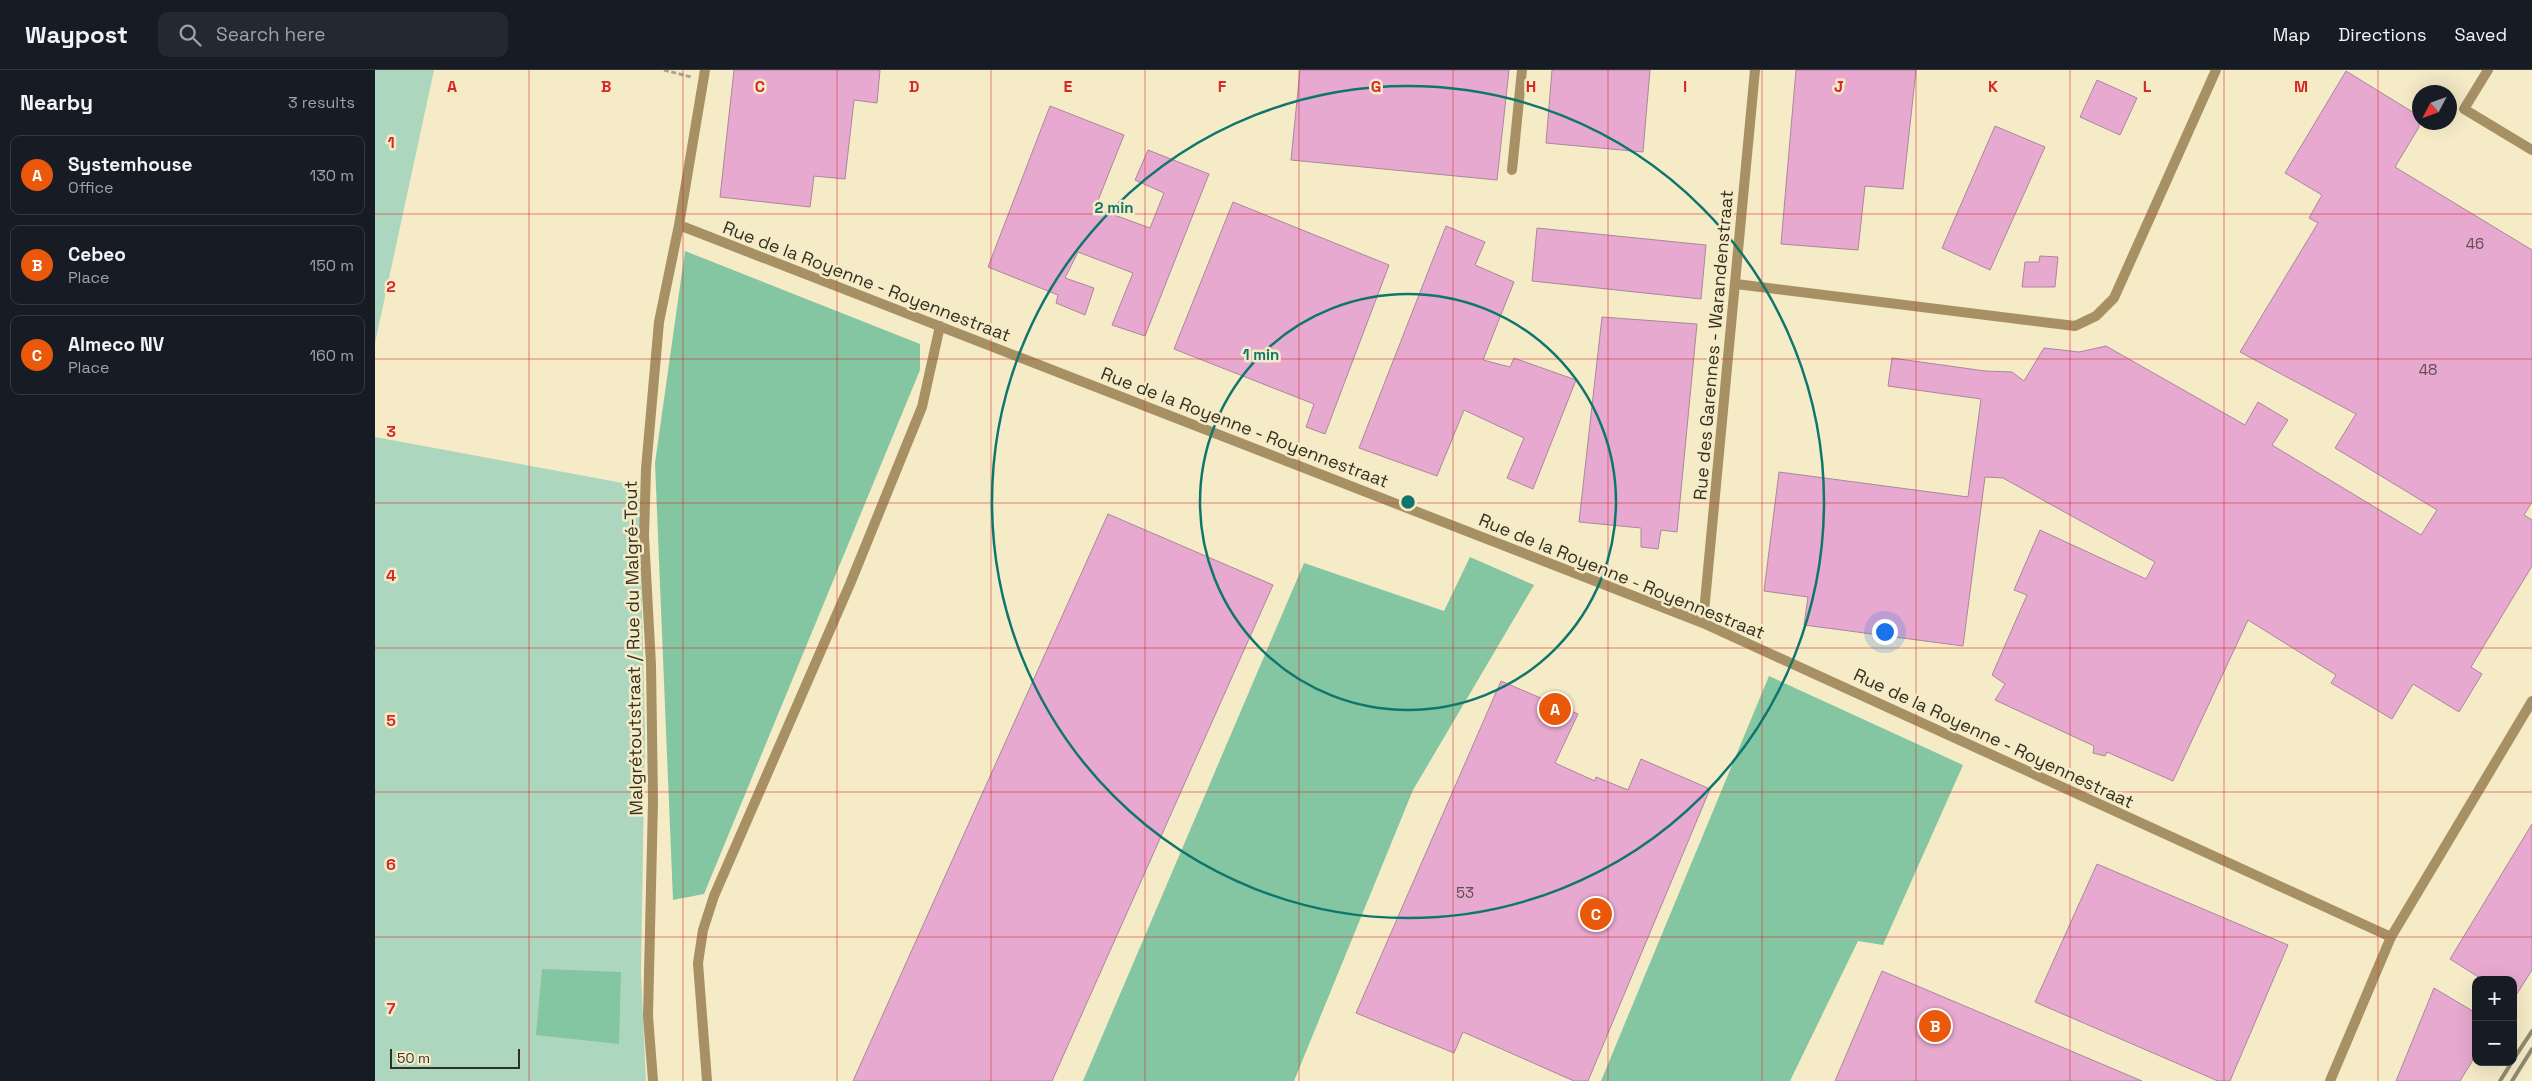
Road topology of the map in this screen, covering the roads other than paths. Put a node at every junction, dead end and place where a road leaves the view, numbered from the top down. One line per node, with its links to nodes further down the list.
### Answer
1 (1521, 70): 7 (street)
2 (1755, 70): 9 (street, Rue des Garennes - Warandenstraat)
3 (2216, 70): 9 (street)
4 (2488, 70): 6 (street)
5 (705, 75): 8 (street, Malgrétoutstraat / Rue du Malgré-Tout)
6 (2532, 150)
7 (1512, 170)
8 (679, 225): 10 (street, Rue de la Royenne - Royennestraat); 14 (street, Malgrétoutstraat / Rue du Malgré-Tout)
9 (1736, 284): 11 (street, Rue des Garennes - Warandenstraat)
10 (940, 326): 11 (street, Rue de la Royenne - Royennestraat); 15 (street)
11 (1703, 623): 13 (street, Rue de la Royenne - Royennestraat)
12 (2532, 700): 13 (street)
13 (2391, 937): 16 (street)
14 (653, 1081)
15 (707, 1081)
16 (2330, 1081)

